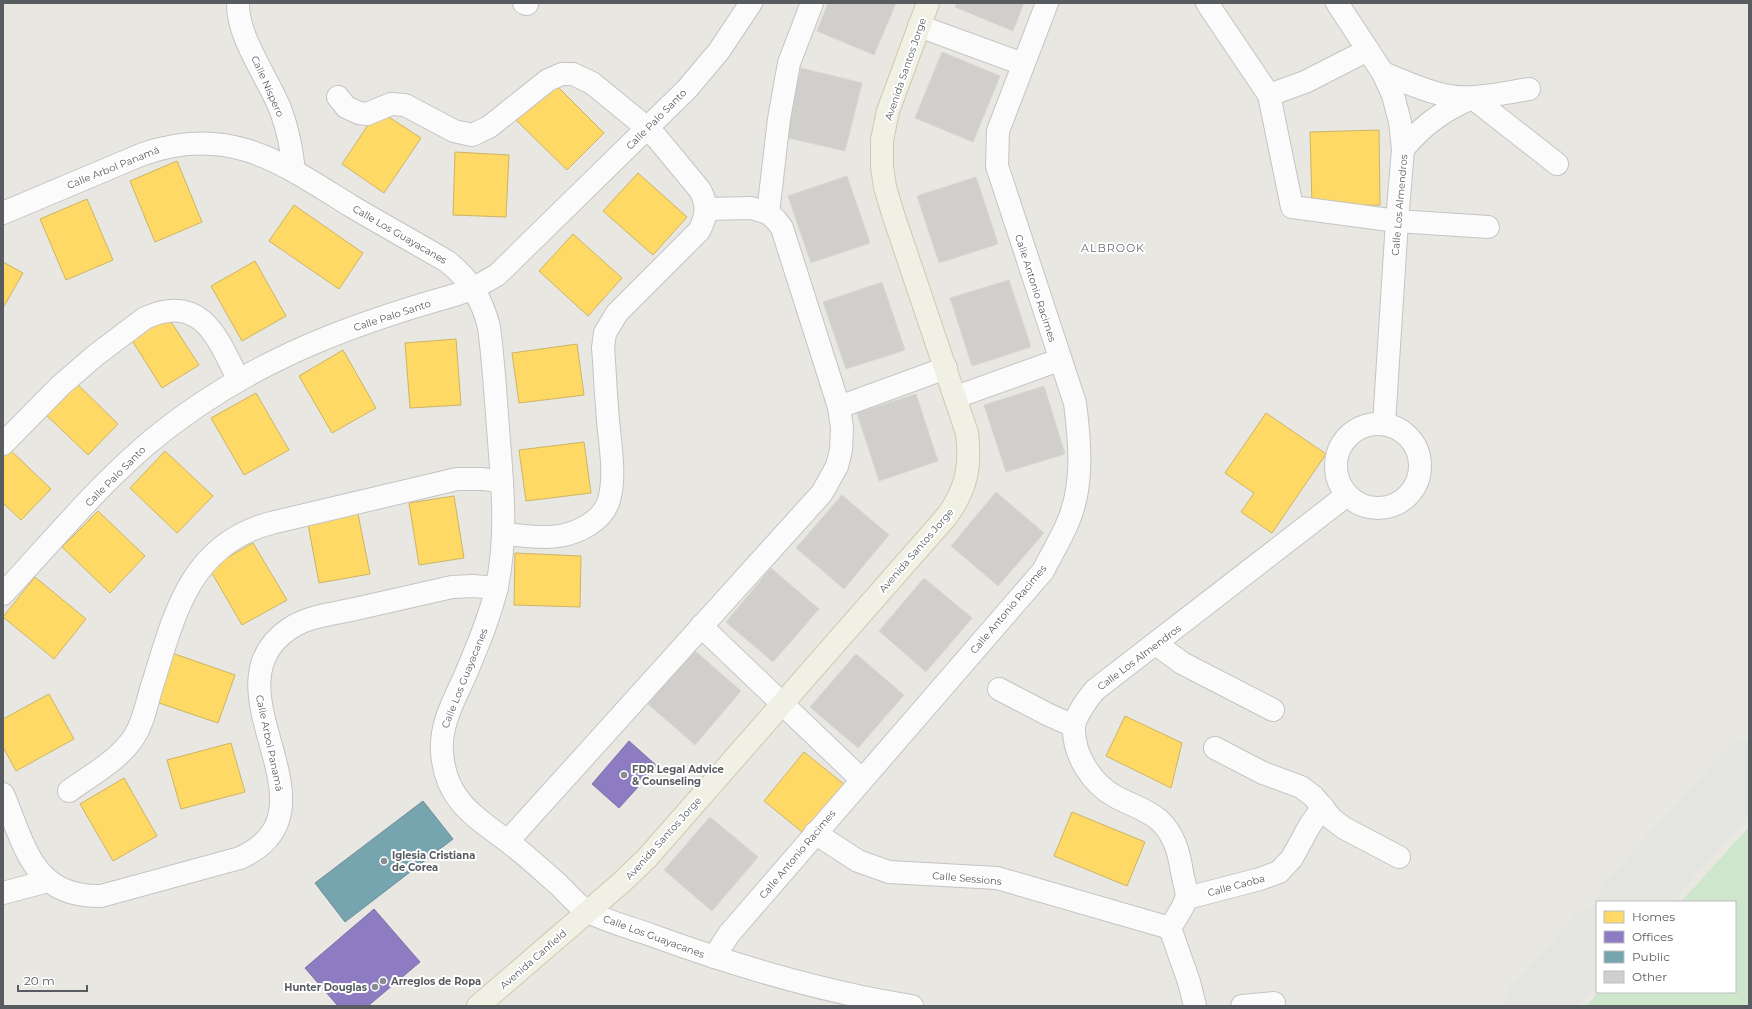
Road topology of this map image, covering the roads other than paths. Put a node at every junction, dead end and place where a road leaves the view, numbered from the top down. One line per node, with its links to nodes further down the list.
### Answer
1 (238, 3): 19 (street, Calle Níspero)
2 (751, 3): 16 (street, Calle Palo Santo)
3 (812, 3): 22 (street)
4 (928, 3): 8 (main road, Avenida Santos Jorge)
5 (1047, 3): 10 (street, Calle Antonio Racimes)
6 (1207, 3): 13 (street)
7 (1337, 3): 9 (street, Calle Los Almendros)
8 (919, 26): 10 (street); 27 (main road, Avenida Santos Jorge)
9 (1368, 50): 11 (street, Calle Los Almendros); 13 (street)
10 (1023, 64): 26 (street, Calle Antonio Racimes)
11 (1383, 73): 15 (street); 17 (street, Calle Los Almendros)
12 (1529, 89): 15 (street)
13 (1269, 95): 23 (street)
14 (338, 97): 16 (street)
15 (1473, 98): 17 (street); 18 (street)
16 (646, 128): 20 (street); 25 (street, Calle Palo Santo)
17 (1403, 149): 23 (street, Calle Los Almendros)
18 (1557, 164)
19 (294, 171): 21 (street, Calle Arbol Panamá); 25 (street, Calle Los Guayacanes)
20 (707, 209): 22 (street); 35 (street)
21 (3, 213)
22 (768, 213): 30 (street)
23 (1397, 221): 24 (street); 31 (street, Calle Los Almendros)
24 (1488, 227)
25 (474, 288): 28 (street, Calle Palo Santo); 33 (street, Calle Los Guayacanes)
26 (1059, 360): 29 (street); 45 (street, Calle Antonio Racimes)
27 (946, 368): 29 (main road, Avenida Santos Jorge); 30 (street)
28 (238, 379): 32 (street); 37 (street, Calle Palo Santo)
29 (956, 397): 41 (main road, Avenida Santos Jorge)
30 (839, 407): 38 (street)
31 (1384, 424): 34 (street); 34 (street)
32 (3, 444)
33 (502, 482): 35 (street, Calle Los Guayacanes); 46 (street)
34 (1347, 495): 39 (street, Calle Los Almendros)
35 (504, 534): 36 (street, Calle Los Guayacanes)
36 (496, 588): 50 (street, Calle Los Guayacanes); 52 (street, Calle Arbol Panamá)
37 (3, 594)
38 (701, 626): 41 (street); 50 (street)
39 (1156, 644): 42 (street); 43 (street, Calle Los Almendros)
40 (999, 690): 43 (street)
41 (781, 705): 45 (street); 55 (main road, Avenida Santos Jorge)
42 (1273, 710)
43 (1074, 726): 54 (street)
44 (1215, 748): 48 (street)
45 (861, 780): 49 (street, Calle Antonio Racimes)
46 (69, 791)
47 (3, 794): 52 (street, Calle Arbol Panamá)
48 (1323, 807): 51 (street); 54 (street, Calle Caoba)
49 (815, 833): 56 (street, Calle Sessions); 57 (street, Calle Antonio Racimes)
50 (508, 841): 55 (street, Calle Los Guayacanes)
51 (1399, 857)
52 (48, 881): 53 (street)
53 (3, 893)
54 (1186, 898): 56 (street)
55 (587, 912): 57 (street, Calle Los Guayacanes); 59 (main road, Avenida Canfield)
56 (1170, 928): 61 (street)
57 (714, 958): 60 (street, Calle Los Guayacanes)
58 (1274, 1004): 62 (street)
59 (478, 1006)
60 (912, 1006)
61 (1195, 1006)
62 (1242, 1006)

